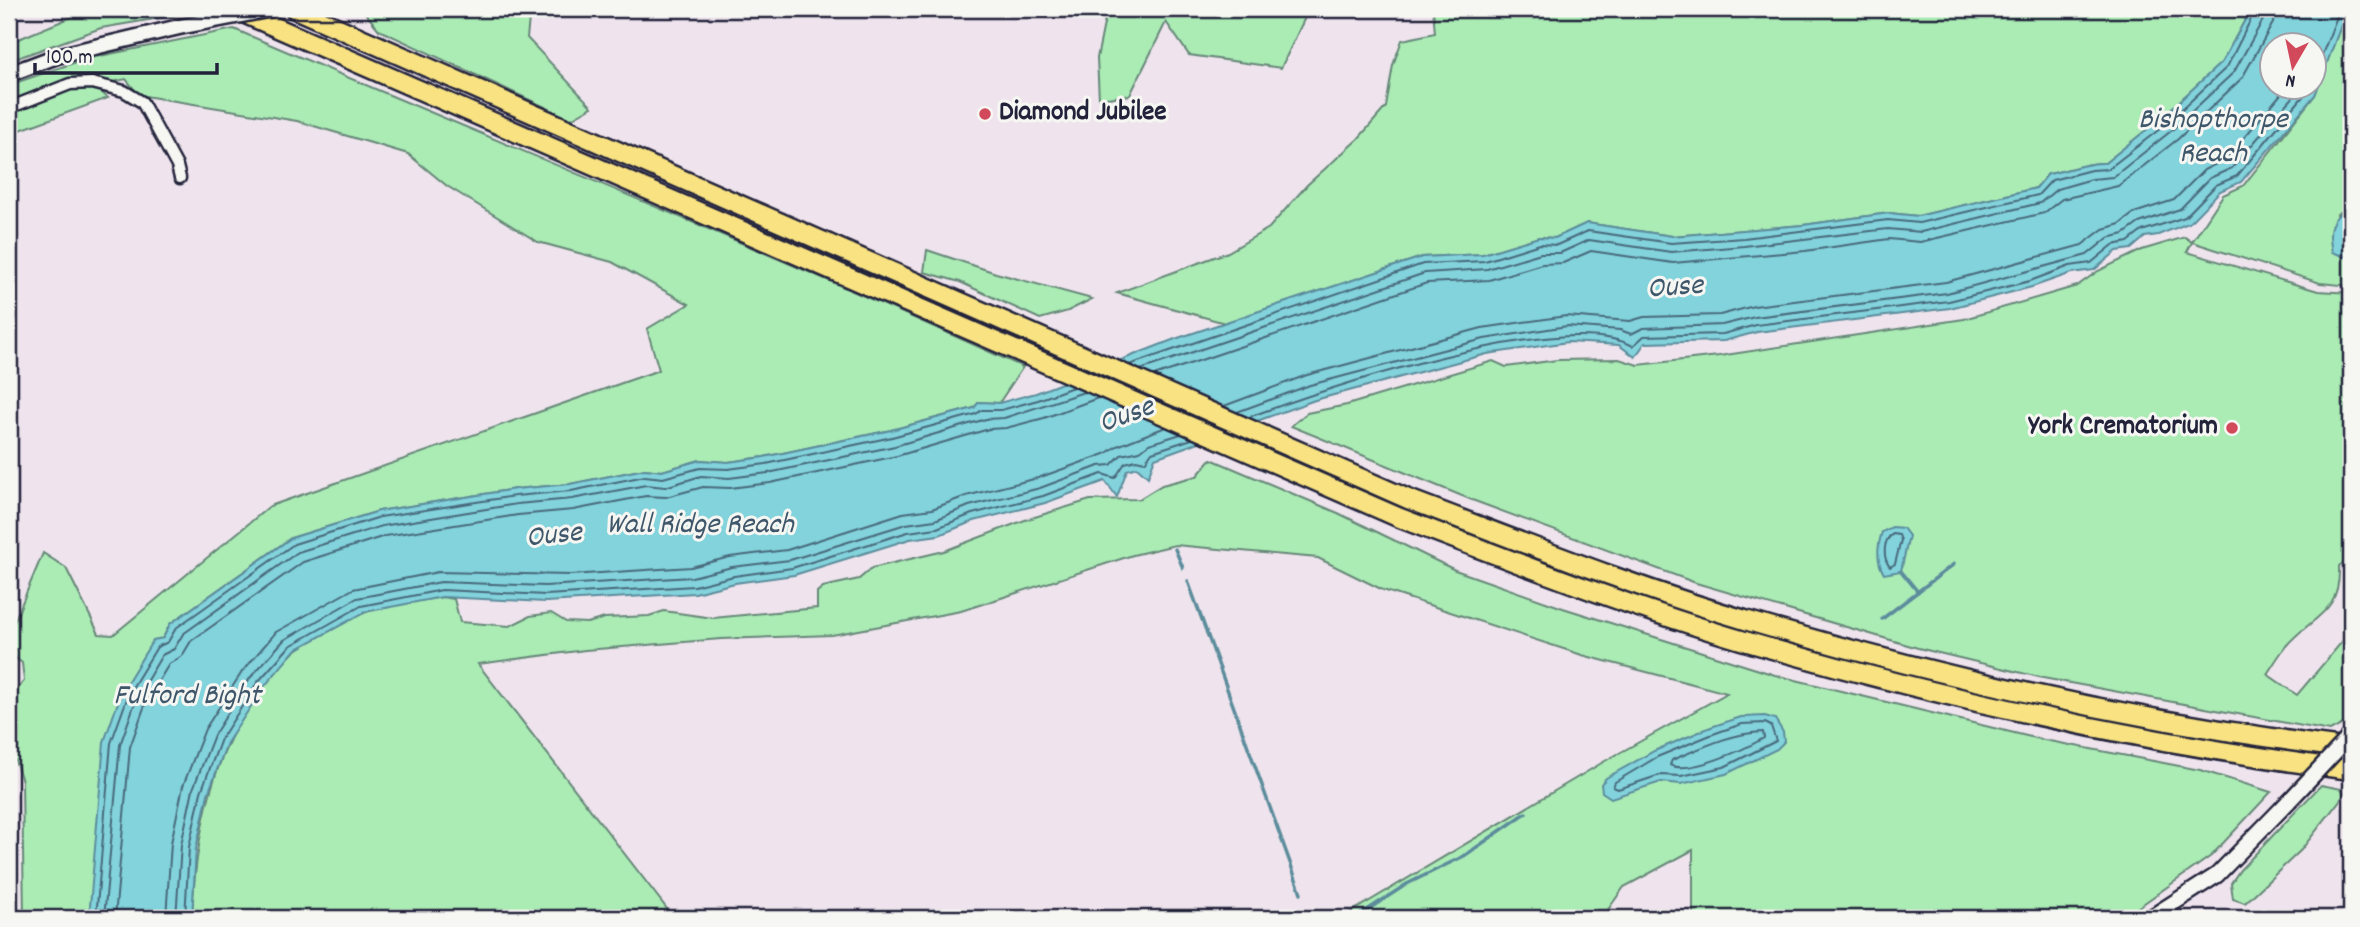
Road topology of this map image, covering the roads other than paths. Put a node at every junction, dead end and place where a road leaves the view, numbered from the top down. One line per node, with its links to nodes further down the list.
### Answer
1 (234, 9): 9 (highway)
2 (272, 9): 4 (street, bridge)
3 (295, 9): 8 (highway)
4 (9, 74)
5 (9, 108): 6 (street)
6 (180, 178)
7 (2351, 735): 10 (street, bridge)
8 (2351, 749)
9 (2351, 770)
10 (2150, 918)

